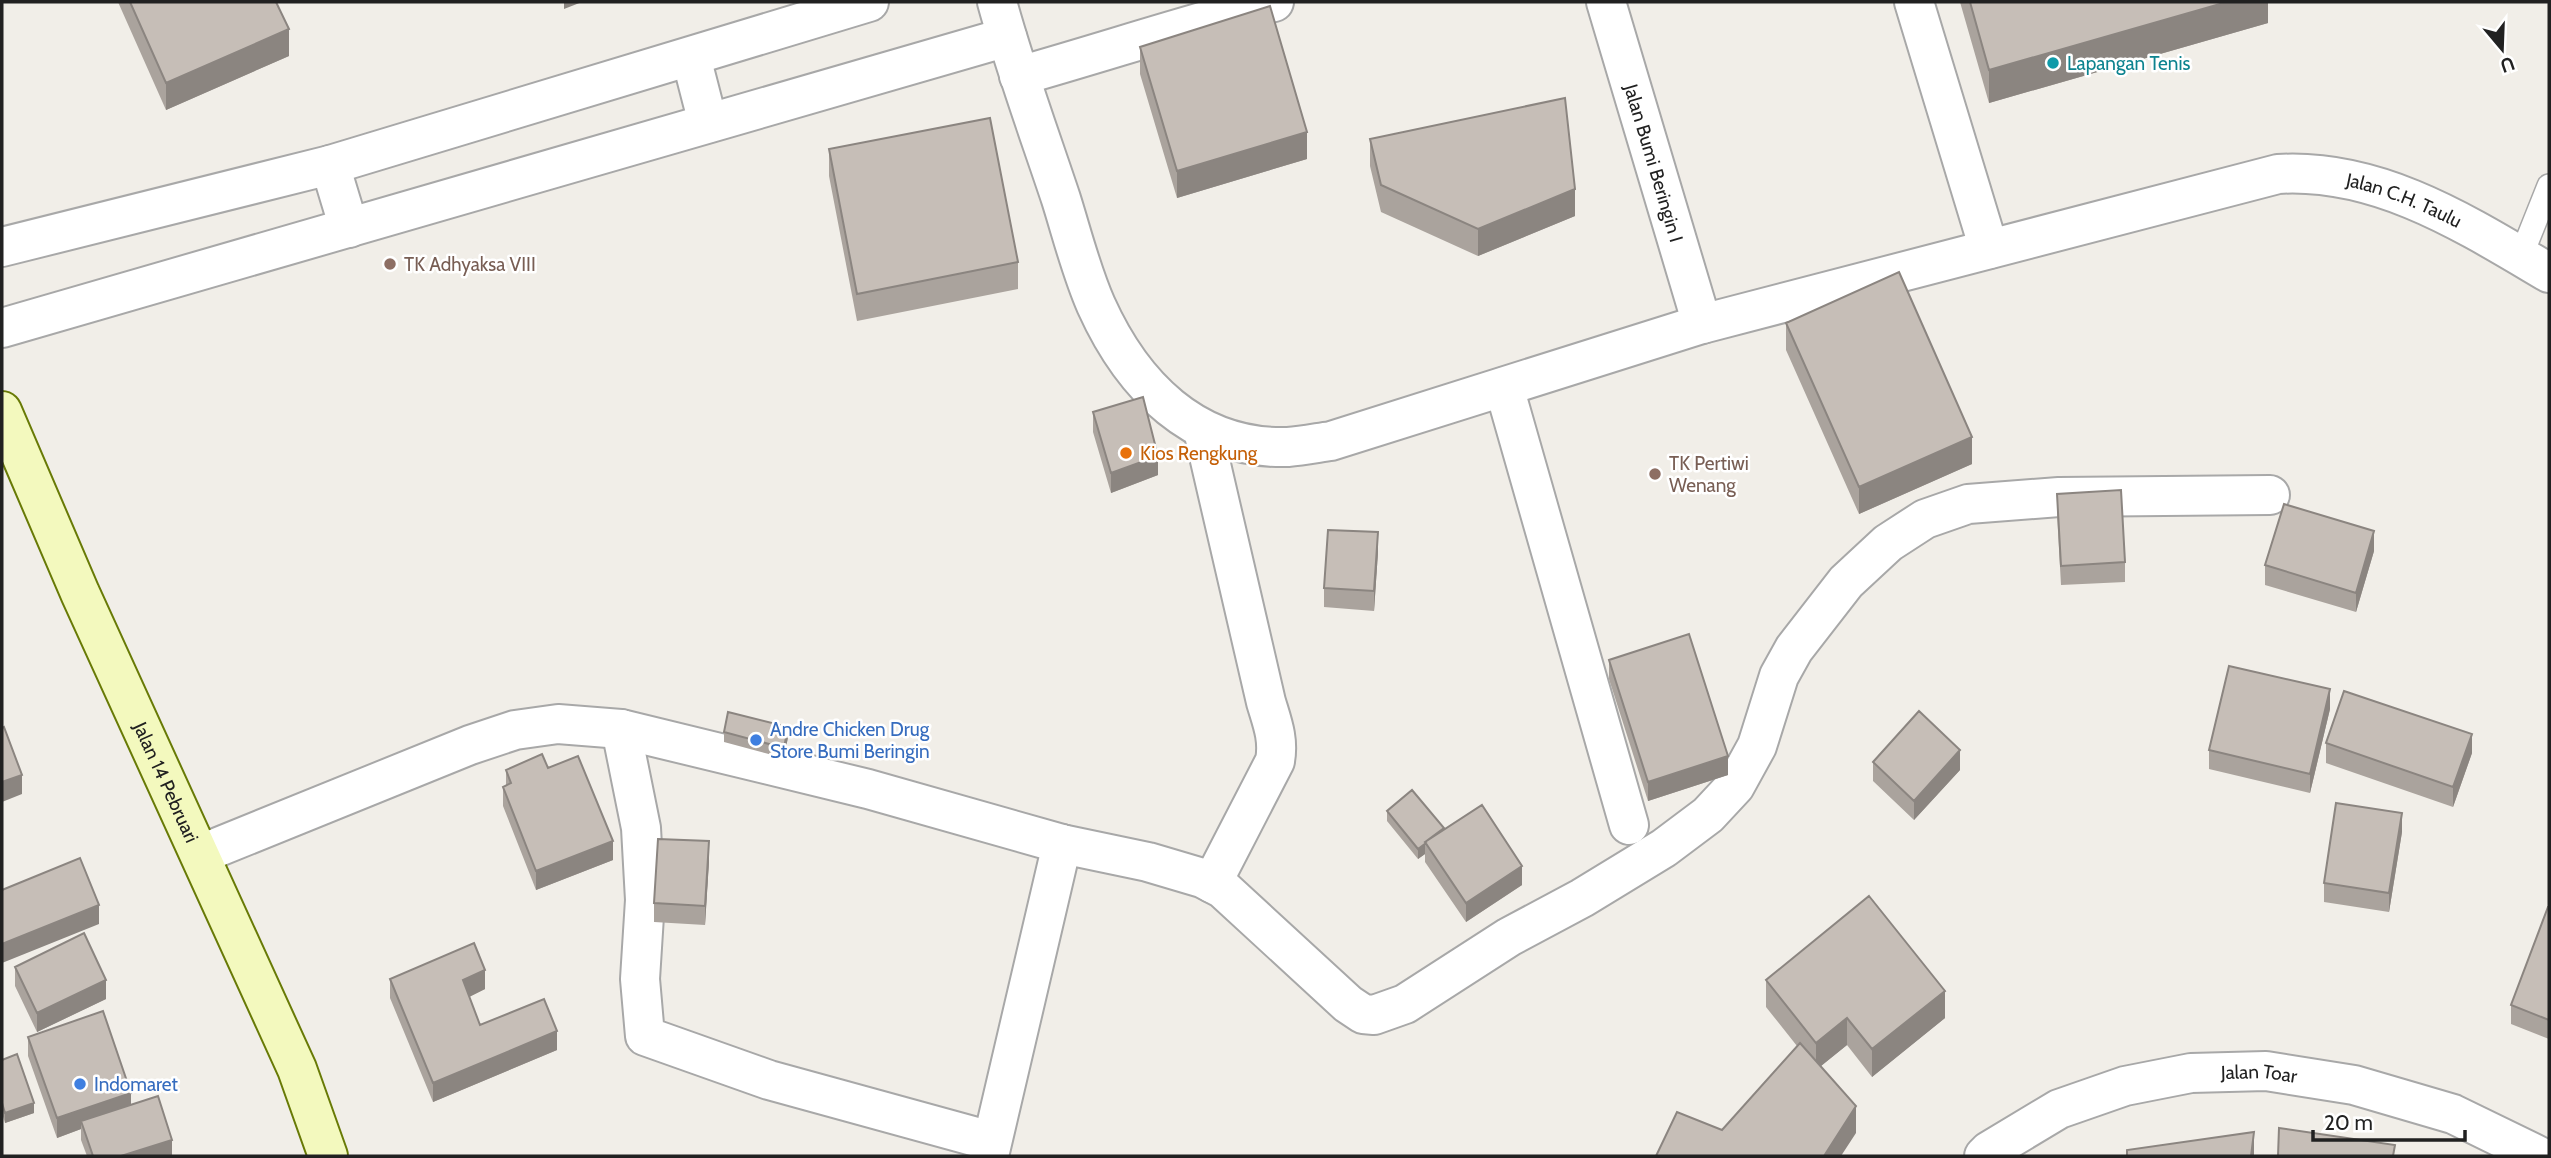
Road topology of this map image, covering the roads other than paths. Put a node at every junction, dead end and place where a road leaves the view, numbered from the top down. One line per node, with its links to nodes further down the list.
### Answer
1 (869, 2): 6 (street)
2 (1274, 2): 7 (street)
3 (1606, 2): 15 (street, Jalan Bumi Beringin I)
4 (1914, 2): 13 (street)
5 (1002, 19): 7 (street, Jalan C.H. Taulu); 8 (street)
6 (691, 57): 8 (street); 9 (street)
7 (1019, 75): 19 (street, Jalan C.H. Taulu)
8 (708, 123): 11 (street)
9 (330, 164): 11 (street); 12 (street)
10 (2549, 186): 14 (lane)
11 (349, 228): 16 (street)
12 (2, 247)
13 (1989, 249): 14 (street, Jalan C.H. Taulu); 15 (street, Jalan C.H. Taulu)
14 (2535, 265)
15 (1702, 324): 17 (street, Jalan C.H. Taulu)
16 (2, 328)
17 (1504, 387): 19 (street, Jalan C.H. Taulu); 22 (street)
18 (2, 411): 24 (main road, Jalan 14 Pebruari)
19 (1203, 430): 25 (street)
20 (2270, 495): 25 (street)
21 (621, 729): 23 (street); 24 (street); 26 (street)
22 (1629, 825)
23 (1062, 844): 25 (street); 26 (street)
24 (201, 854): 27 (main road, Jalan 14 Pebruari)
25 (1212, 883)
26 (990, 1149)
27 (328, 1156)
28 (1984, 1156): 29 (street, Jalan Toar)
29 (2539, 1156)

